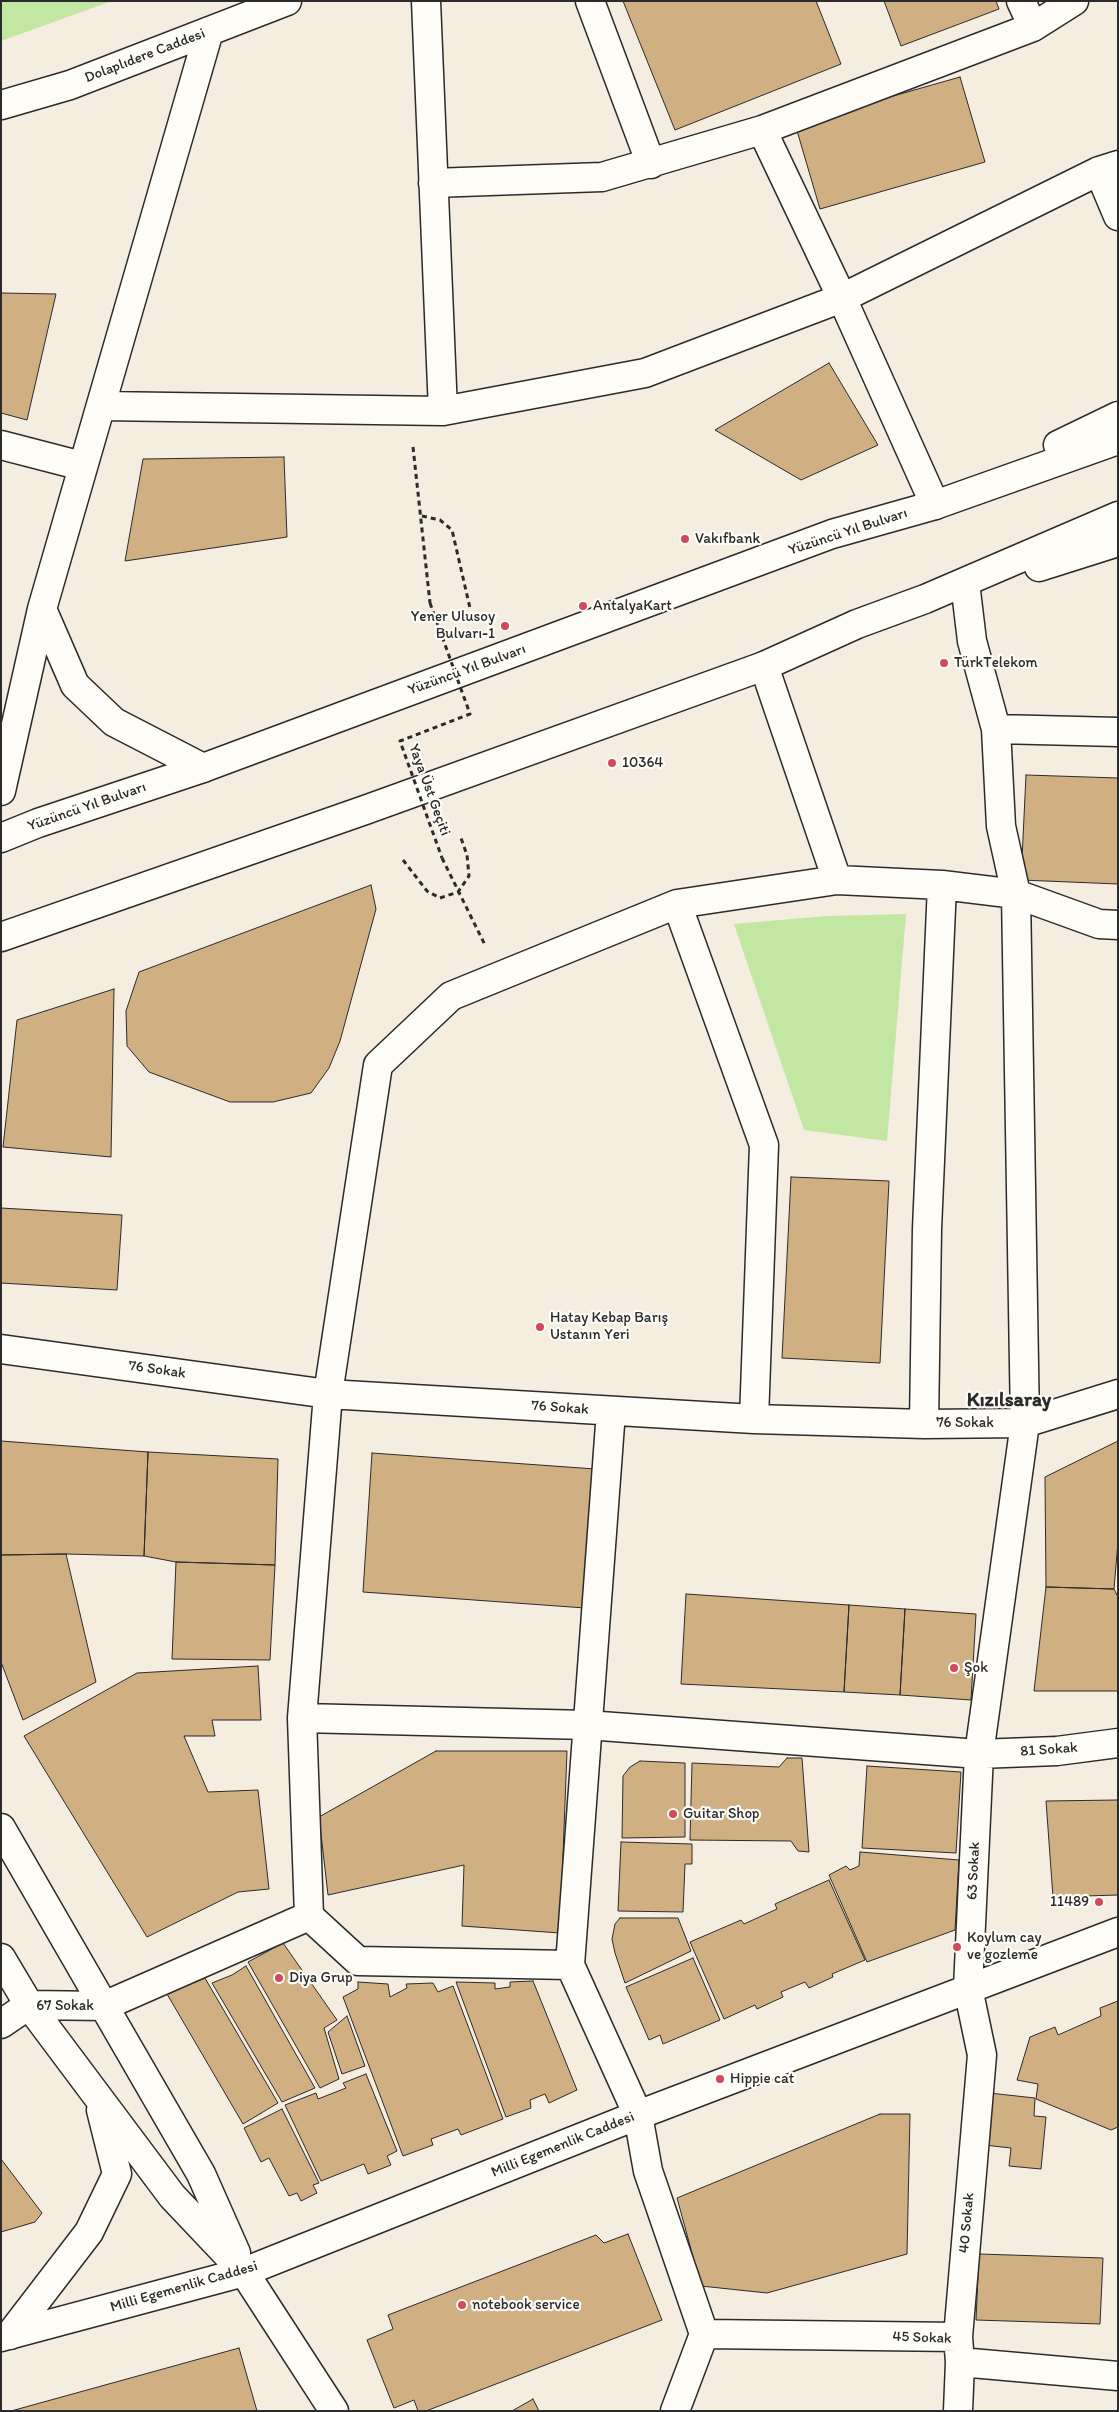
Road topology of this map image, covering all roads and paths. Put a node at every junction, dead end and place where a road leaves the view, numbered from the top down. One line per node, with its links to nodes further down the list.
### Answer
1 (288, 1): 7 (street, Dolaplıdere Caddesi)
2 (426, 1): 12 (street)
3 (590, 1): 10 (street)
4 (1021, 1): 6 (street)
5 (1074, 1): 6 (street)
6 (1033, 27): 9 (street)
7 (210, 31): 8 (street, Dolaplıdere Caddesi); 15 (street)
8 (1, 105)
9 (762, 130): 10 (street); 14 (street)
10 (651, 164): 12 (street)
11 (1108, 168): 13 (street); 14 (street)
12 (433, 183): 17 (street)
13 (1118, 216)
14 (842, 298): 17 (street); 22 (street)
15 (102, 406): 16 (street); 21 (street)
16 (409, 410): 17 (street); 23 (path)
17 (443, 411)
18 (1118, 416): 22 (street, Yüzüncü Yıl Bulvarı)
19 (1118, 440): 22 (street, Yüzüncü Yıl Bulvarı)
20 (1, 446): 21 (street)
21 (82, 466): 29 (street)
22 (935, 505): 33 (street, Yüzüncü Yıl Bulvarı)
23 (422, 516): 28 (path); 42 (path, Yaya Üst Geçiti, bridge)
24 (1118, 516): 27 (street)
25 (1118, 542): 26 (street)
26 (966, 591): 27 (street); 31 (street, 63 Sokak)
27 (925, 599): 30 (street)
28 (470, 608)
29 (42, 609): 33 (street); 34 (street)
30 (764, 666): 40 (street); 46 (street)
31 (996, 729): 32 (street); 43 (street, 63 Sokak)
32 (1118, 732)
33 (203, 768): 36 (street, Yüzüncü Yıl Bulvarı)
34 (1, 791)
35 (1, 822): 36 (street)
36 (38, 823): 37 (street, Yüzüncü Yıl Bulvarı)
37 (1, 838)
38 (461, 838): 42 (path)
39 (403, 860): 42 (path)
40 (837, 880): 41 (street); 44 (street)
41 (942, 885): 43 (street); 54 (street)
42 (458, 892): 47 (path)
43 (1016, 894): 45 (street); 53 (street, 63 Sokak)
44 (677, 904): 47 (street); 52 (street)
45 (1118, 925)
46 (1, 937)
47 (501, 975): 49 (street)
48 (1, 1349): 49 (street, 76 Sokak)
49 (328, 1394): 51 (street, 76 Sokak); 55 (street)
50 (1118, 1394): 53 (street, 76 Sokak)
51 (611, 1411): 52 (street, 76 Sokak); 56 (street)
52 (754, 1419): 54 (street, 76 Sokak)
53 (1025, 1423): 54 (street, 76 Sokak); 58 (street, 63 Sokak)
54 (924, 1424)
55 (302, 1718): 56 (street, 81 Sokak); 60 (street)
56 (587, 1725): 58 (street, 81 Sokak); 63 (street)
57 (1118, 1742): 58 (street, 81 Sokak)
58 (979, 1754): 64 (street, 63 Sokak)
59 (1, 1828): 66 (street)
60 (310, 1916): 63 (street); 66 (street)
61 (1118, 1932): 64 (street, Milli Egemenlik Caddesi)
62 (1, 1958): 65 (street)
63 (570, 1965): 70 (street)
64 (968, 1988): 69 (street, 63 Sokak); 70 (street, Milli Egemenlik Caddesi)
65 (29, 2005): 66 (street, 67 Sokak); 67 (street, 67 Sokak); 68 (street)
66 (104, 2006): 71 (street)
67 (1, 2024)
68 (97, 2097): 71 (street); 73 (street)
69 (977, 2108): 74 (street, 40 Sokak)
70 (638, 2115): 71 (street, Milli Egemenlik Caddesi); 72 (street)
71 (244, 2272): 73 (street, Milli Egemenlik Caddesi); 76 (street)
72 (704, 2334): 74 (street, 45 Sokak); 77 (street)
73 (6, 2336)
74 (959, 2350): 75 (street, 45 Sokak); 78 (street, 40 Sokak)
75 (1118, 2376)
76 (334, 2411)
77 (675, 2411)
78 (958, 2411)

